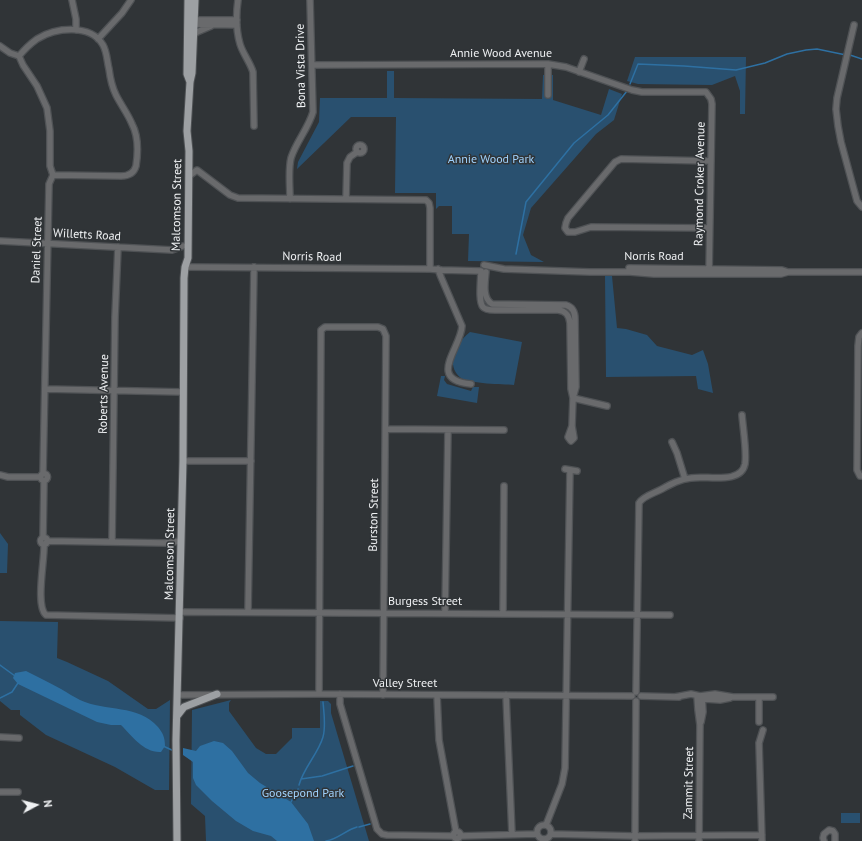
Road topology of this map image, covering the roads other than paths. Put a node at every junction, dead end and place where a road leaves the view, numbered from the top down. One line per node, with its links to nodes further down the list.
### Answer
1 (72, 0): 11 (street)
2 (131, 0): 13 (street)
3 (188, 0): 7 (main road, Malcomson Street)
4 (195, 0): 7 (main road, Malcomson Street)
5 (238, 0): 8 (street)
6 (310, 0): 18 (street, Bona Vista Drive)
7 (191, 22): 8 (street); 9 (street); 12 (main road, Malcomson Street); 20 (main road, Malcomson Street)
8 (237, 22): 9 (street); 23 (street)
9 (214, 24): 12 (street)
10 (854, 25): 31 (street)
11 (76, 30): 13 (street); 15 (street)
12 (194, 35): 20 (main road, Malcomson Street)
13 (98, 39): 27 (street)
14 (0, 46): 15 (street)
15 (19, 56): 27 (street, Daniel Street)
16 (584, 59): 19 (street)
17 (548, 64): 18 (street, Annie Wood Avenue); 19 (street, Annie Wood Avenue); 22 (street)
18 (312, 65): 29 (street, Bona Vista Drive)
19 (580, 72): 21 (street, Annie Wood Avenue)
20 (190, 82): 24 (main road, Malcomson Street)
21 (709, 94): 26 (street, Raymond Croker Avenue)
22 (548, 95)
23 (254, 126)
24 (187, 142): 28 (main road, Malcomson Street); 35 (main road, Malcomson Street)
25 (357, 152): 30 (street)
26 (711, 161): 32 (street, Raymond Croker Avenue); 32 (street)
27 (52, 174): 34 (street, Daniel Street)
28 (189, 176): 29 (street); 37 (main road, Malcomson Street)
29 (290, 199): 30 (street)
30 (346, 199): 39 (street)
31 (862, 207)
32 (709, 228): 42 (street, Raymond Croker Avenue)
33 (0, 241): 34 (street, Willetts Road)
34 (48, 244): 36 (street, Willetts Road); 46 (street, Daniel Street)
35 (183, 246): 36 (street, Willetts Road); 37 (main road, Malcomson Street)
36 (118, 247): 47 (street, Roberts Avenue)
37 (185, 267): 38 (street, Norris Road); 48 (main road, Malcomson Street)
38 (254, 267): 39 (street, Norris Road); 58 (street)
39 (430, 269): 40 (street, Norris Road)
40 (438, 269): 41 (street, Norris Road); 45 (street)
41 (483, 269): 42 (street, Norris Road); 49 (street)
42 (709, 271): 43 (street, Norris Road)
43 (862, 272)
44 (862, 333): 61 (street)
45 (471, 384)
46 (45, 389): 47 (street); 62 (street, Daniel Street)
47 (115, 391): 48 (street); 67 (street, Roberts Avenue)
48 (182, 392): 57 (main road, Malcomson Street)
49 (573, 398): 50 (street); 52 (street)
50 (607, 406)
51 (742, 415): 63 (street)
52 (572, 426)
53 (386, 429): 54 (street); 69 (street, Burston Street); 70 (street, Burston Street)
54 (448, 430): 55 (street); 71 (street)
55 (504, 430)
56 (672, 442): 63 (street)
57 (182, 461): 58 (street); 66 (main road, Malcomson Street)
58 (251, 461): 68 (street)
59 (577, 471): 73 (street)
60 (0, 475): 62 (street)
61 (862, 476)
62 (42, 477): 65 (street, Daniel Street)
63 (685, 479): 74 (street)
64 (504, 486): 72 (street)
65 (45, 541): 67 (street); 76 (street, Daniel Street)
66 (181, 541): 67 (street); 77 (main road, Malcomson Street)
67 (112, 542)
68 (248, 612): 69 (street, Burgess Street); 77 (street, Burgess Street)
69 (320, 612): 70 (street, Burgess Street); 80 (street)
70 (384, 613): 71 (street, Burgess Street); 83 (street, Burston Street)
71 (445, 613): 72 (street, Burgess Street)
72 (503, 613): 73 (street, Burgess Street)
73 (567, 614): 74 (street, Burgess Street); 86 (street)
74 (637, 614): 75 (street, Burgess Street); 78 (street)
75 (670, 614)
76 (46, 615): 77 (street, Burgess Street)
77 (180, 615): 82 (main road, Malcomson Street)
78 (636, 692): 87 (street); 88 (street)
79 (217, 694): 80 (street, Valley Street); 82 (street, Valley Street); 93 (main road)
80 (319, 694): 81 (street, Valley Street)
81 (340, 694): 83 (street, Valley Street); 104 (street)
82 (178, 695): 93 (main road, Malcomson Street)
83 (383, 695): 84 (street, Valley Street)
84 (437, 695): 85 (street, Valley Street); 104 (street)
85 (506, 695): 86 (street, Valley Street); 101 (street)
86 (566, 696): 87 (street, Valley Street); 100 (street)
87 (632, 696): 92 (street)
88 (641, 696): 91 (street); 92 (street)
89 (759, 697): 90 (street); 91 (street); 94 (street)
90 (773, 697)
91 (700, 698): 106 (street, Zammit Street)
92 (636, 701): 105 (street)
93 (177, 716): 109 (main road, Malcomson Street)
94 (759, 722)
95 (763, 730): 107 (street)
96 (0, 738): 97 (street)
97 (19, 738)
98 (0, 792): 99 (street)
99 (18, 792)
100 (546, 825): 102 (street); 103 (street)
101 (512, 834): 102 (street); 104 (street)
102 (537, 834): 108 (street)
103 (550, 834): 105 (street); 108 (street)
104 (457, 837)
105 (635, 838): 106 (street)
106 (699, 838): 107 (street)
107 (762, 838)
108 (542, 840)
109 (176, 841)
110 (824, 841): 111 (street)
111 (835, 841)

